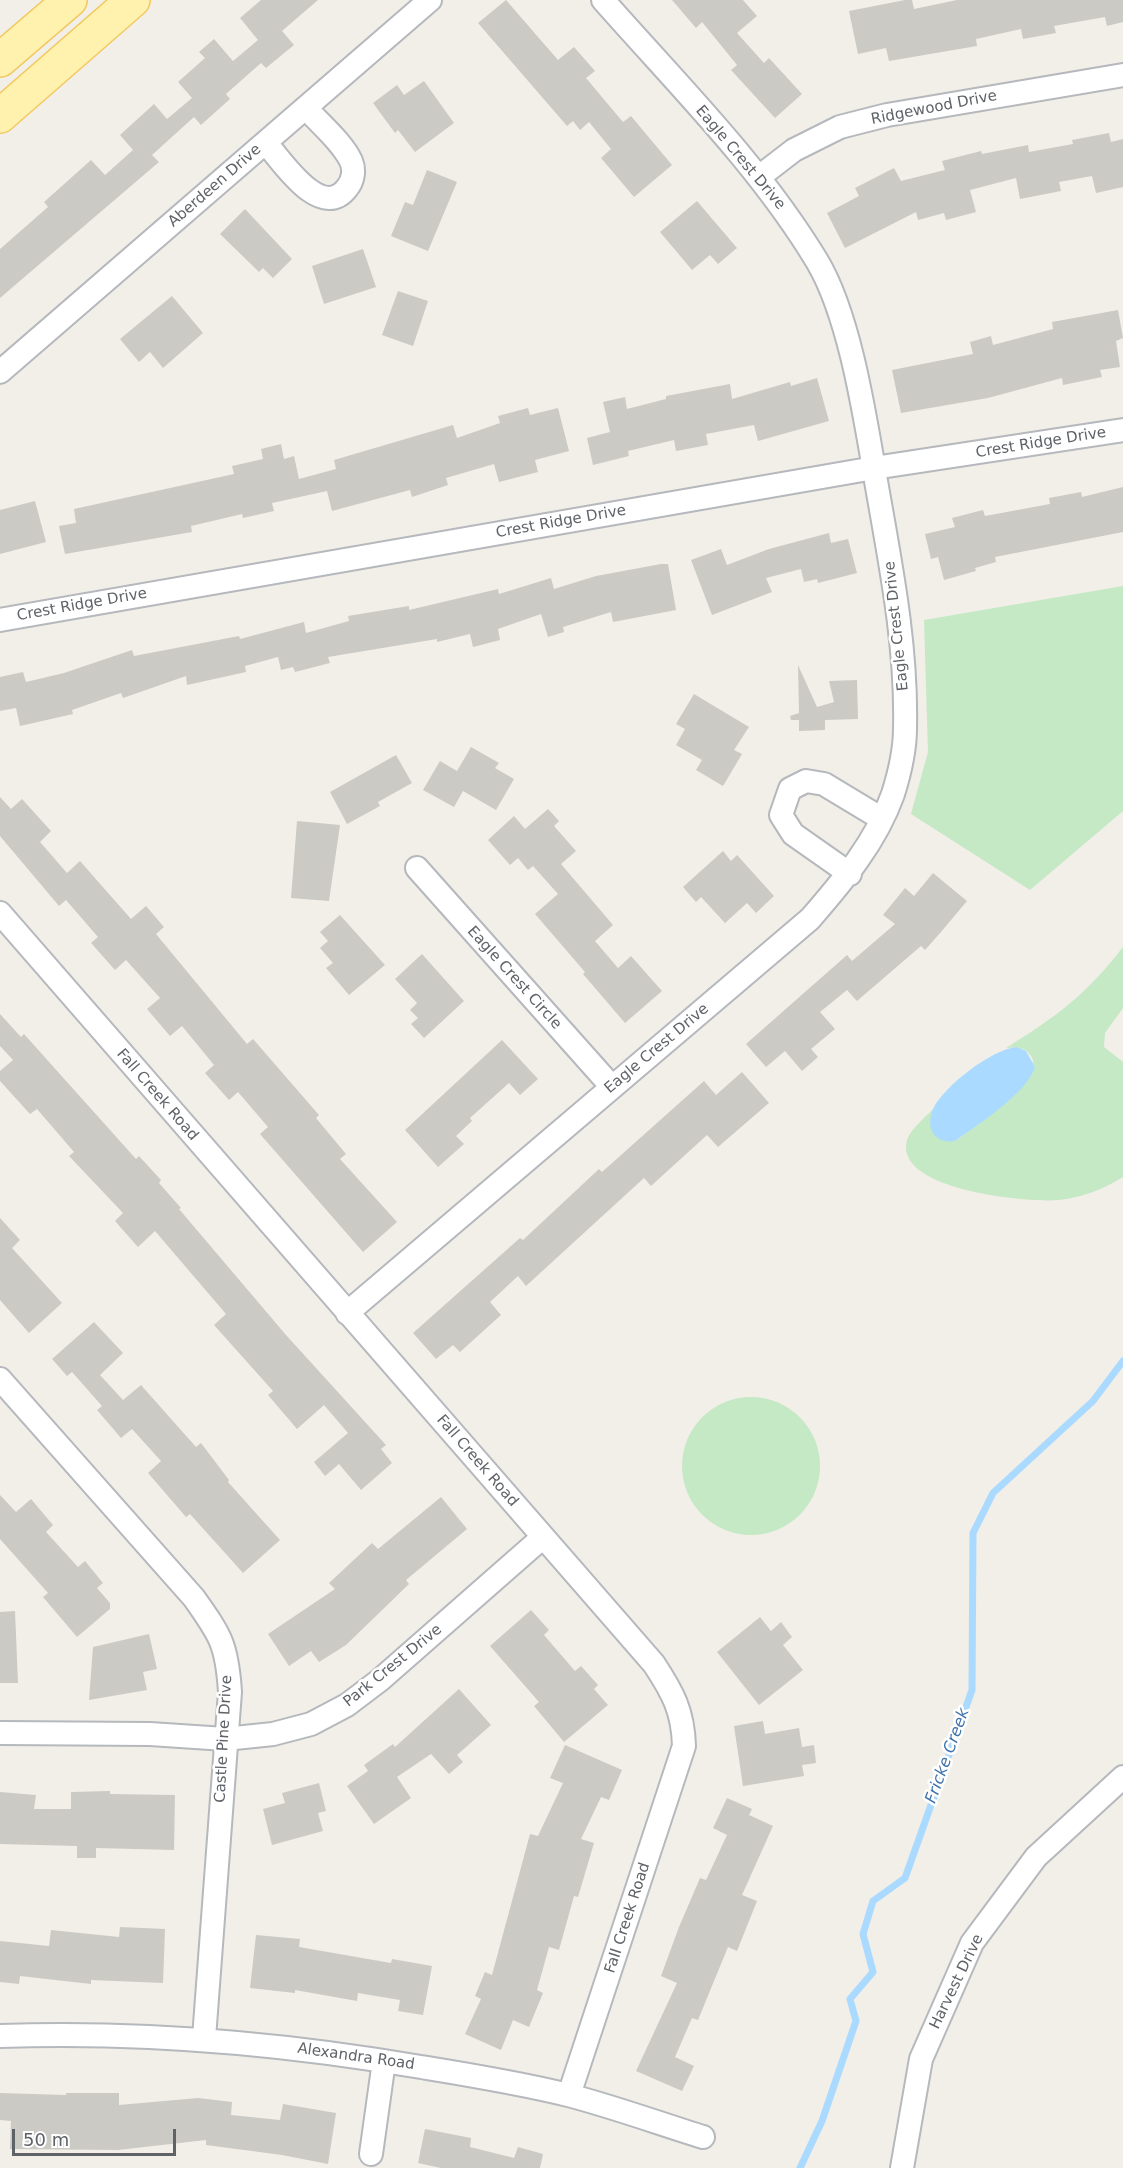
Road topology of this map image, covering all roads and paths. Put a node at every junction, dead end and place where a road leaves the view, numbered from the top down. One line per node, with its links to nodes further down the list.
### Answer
1 (70, 0): 5 (main road)
2 (133, 0): 8 (main road)
3 (430, 0): 7 (street, Aberdeen Drive)
4 (603, 0): 10 (street, Eagle Crest Drive)
5 (0, 60)
6 (1123, 75): 10 (street, Ridgewood Drive)
7 (306, 108): 9 (street, Aberdeen Drive); 9 (street)
8 (0, 116)
9 (266, 143): 11 (street, Aberdeen Drive)
10 (759, 177): 13 (street, Eagle Crest Drive)
11 (0, 372)
12 (1123, 430): 13 (street, Crest Ridge Drive)
13 (874, 468): 14 (street, Crest Ridge Drive); 15 (street, Eagle Crest Drive)
14 (0, 620)
15 (882, 819): 17 (street, Eagle Crest Drive); 17 (street)
16 (417, 868): 19 (street, Eagle Crest Circle)
17 (850, 874): 19 (street, Eagle Crest Drive)
18 (0, 912): 20 (street, Fall Creek Road)
19 (612, 1088): 20 (street, Eagle Crest Drive)
20 (347, 1313): 22 (street, Fall Creek Road)
21 (0, 1379): 24 (street, Castle Pine Drive)
22 (543, 1537): 24 (street, Park Crest Drive); 29 (street, Fall Creek Road)
23 (0, 1733): 24 (street, Park Crest Drive)
24 (225, 1738): 27 (street, Castle Pine Drive)
25 (1123, 1777): 32 (street, Harvest Drive)
26 (0, 2036): 27 (street, Alexandra Road)
27 (204, 2038): 28 (street, Alexandra Road)
28 (384, 2061): 29 (street, Alexandra Road); 31 (street)
29 (569, 2095): 30 (street, Alexandra Road)
30 (703, 2137)
31 (371, 2154)
32 (902, 2168)

